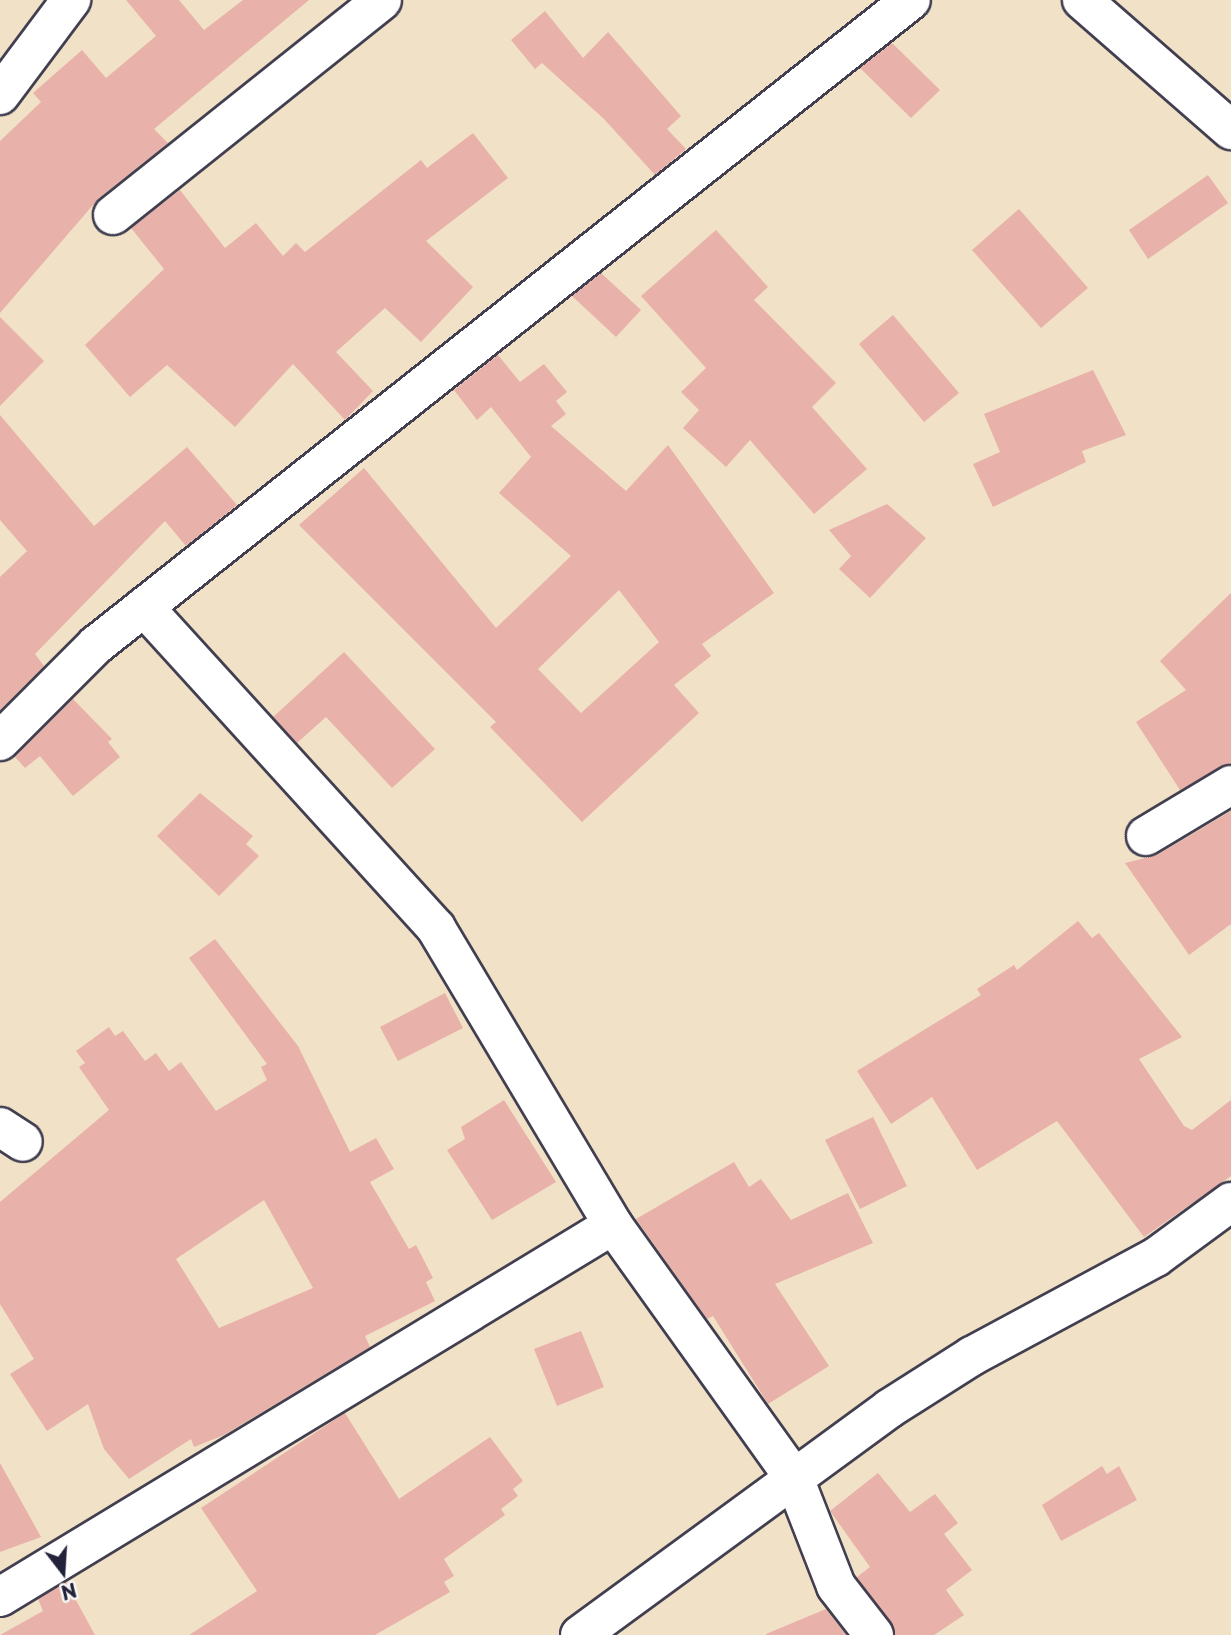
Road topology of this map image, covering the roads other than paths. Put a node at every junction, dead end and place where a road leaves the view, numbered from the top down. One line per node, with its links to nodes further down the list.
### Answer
1 (71, 0): 5 (street)
2 (382, 0): 7 (street)
3 (911, 0): 8 (street)
4 (1082, 0): 6 (street)
5 (0, 96)
6 (1231, 130)
7 (113, 215)
8 (144, 607): 9 (street); 13 (street)
9 (0, 741)
10 (1231, 785): 11 (street)
11 (1146, 836)
12 (1231, 1202): 14 (street)
13 (613, 1225): 14 (street); 15 (street)
14 (794, 1478): 16 (street); 17 (street)
15 (0, 1597)
16 (580, 1635)
17 (874, 1635)

